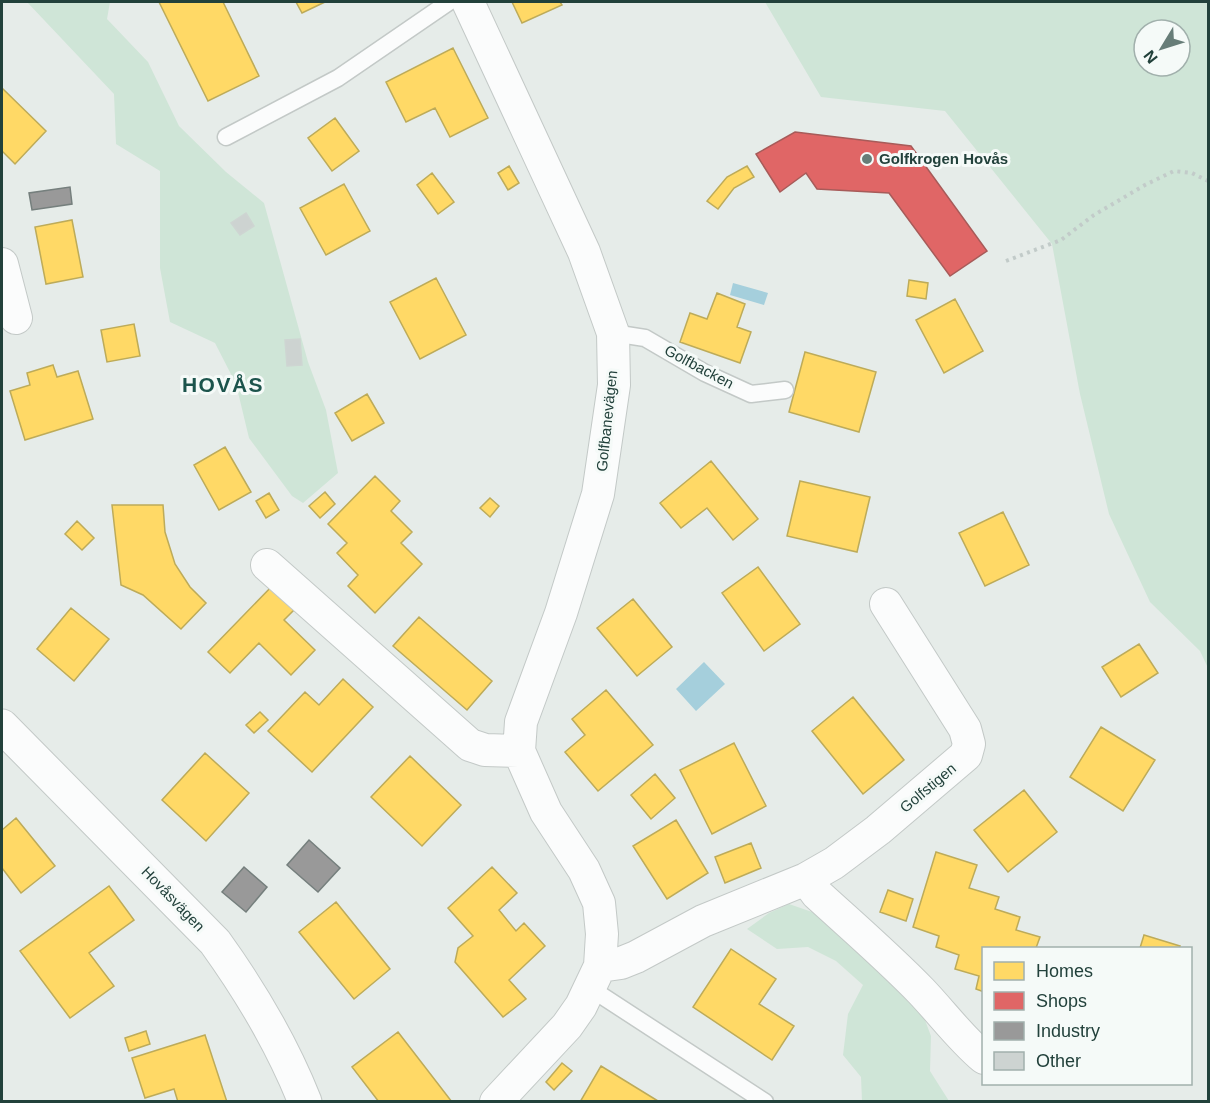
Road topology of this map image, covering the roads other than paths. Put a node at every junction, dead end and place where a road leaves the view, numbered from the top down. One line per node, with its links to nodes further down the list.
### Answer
1 (449, 2): 3 (lane)
2 (468, 2): 6 (street, Golfbanevägen)
3 (226, 137)
4 (2, 264): 5 (street)
5 (16, 318)
6 (613, 333): 7 (lane, Golfbacken); 11 (street, Golfbanevägen)
7 (785, 390)
8 (267, 565): 11 (street)
9 (886, 604): 12 (street, Golfstigen)
10 (2, 726): 15 (street, Hovåsvägen)
11 (519, 751): 13 (street, Golfbanevägen)
12 (806, 879): 13 (street, Golfstigen); 14 (street)
13 (595, 977): 16 (street, Golfbanevägen); 17 (lane)
14 (982, 1056)
15 (304, 1101)
16 (496, 1101)
17 (765, 1101)

